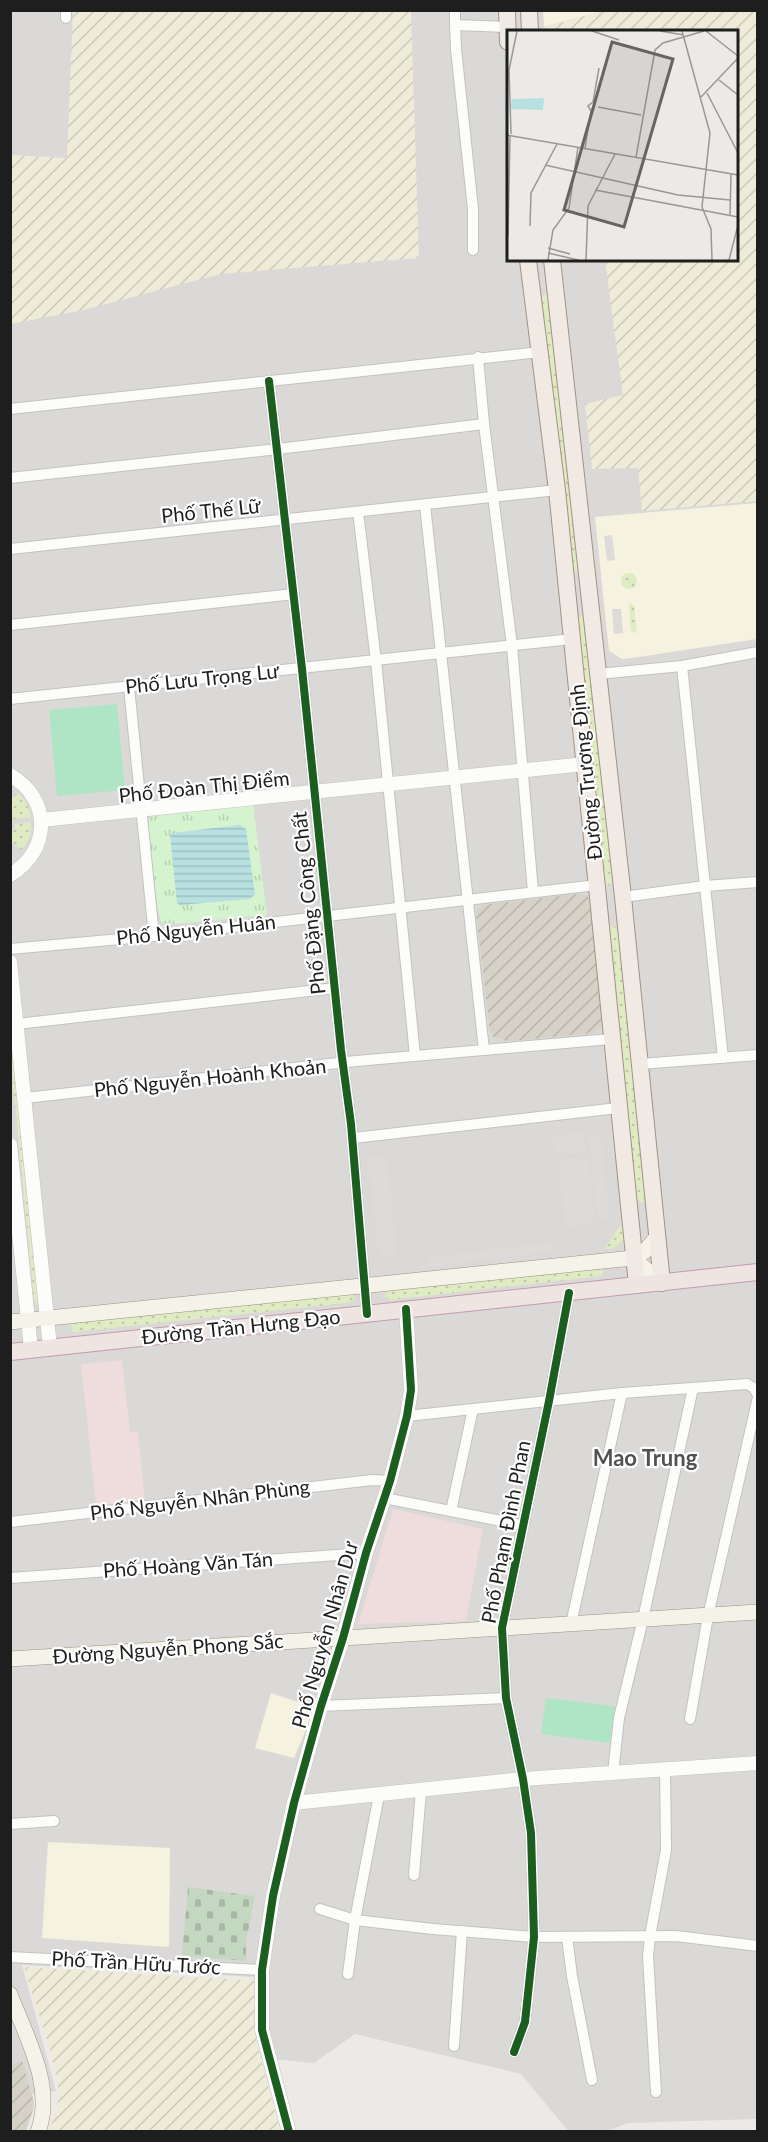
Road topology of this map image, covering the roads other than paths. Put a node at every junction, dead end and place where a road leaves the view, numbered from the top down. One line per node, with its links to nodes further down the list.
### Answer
1 (455, 10): 3 (street)
2 (529, 10): 5 (main road)
3 (455, 25): 4 (street); 6 (street)
4 (508, 27)
5 (530, 30)
6 (473, 250)
7 (528, 261): 9 (main road, Đường Trương Định)
8 (553, 267): 9 (main road); 23 (main road, Đường Trương Định)
9 (530, 278): 10 (main road, Đường Trương Định)
10 (540, 352): 11 (street); 17 (main road, Đường Trương Định)
11 (478, 357): 12 (street); 14 (street)
12 (269, 381): 13 (street); 15 (street, Phố Đặng Công Chất)
13 (10, 409)
14 (484, 424): 15 (street); 18 (street)
15 (278, 449): 16 (street); 21 (street, Phố Đặng Công Chất)
16 (10, 478)
17 (557, 490): 18 (street, Phố Thế Lữ); 24 (main road, Đường Trương Định)
18 (495, 497): 19 (street, Phố Thế Lữ); 28 (street)
19 (425, 505): 20 (street, Phố Thế Lữ); 30 (street)
20 (358, 512): 21 (street, Phố Thế Lữ); 31 (street)
21 (285, 520): 22 (street, Phố Thế Lữ); 25 (street, Phố Đặng Công Chất)
22 (10, 549)
23 (588, 589): 24 (main road); 34 (main road, Đường Trương Định)
24 (566, 591): 27 (main road, Đường Trương Định)
25 (294, 594): 26 (street); 33 (street, Phố Đặng Công Chất)
26 (10, 625)
27 (572, 639): 28 (street, Phố Lưu Trọng Lư); 37 (main road, Đường Trương Định)
28 (512, 646): 30 (street, Phố Lưu Trọng Lư); 38 (street)
29 (758, 652): 32 (street)
30 (442, 654): 31 (street, Phố Lưu Trọng Lư); 40 (street)
31 (375, 661): 33 (street, Phố Lưu Trọng Lư); 41 (street)
32 (682, 666): 34 (street); 47 (street)
33 (302, 669): 35 (street, Phố Lưu Trọng Lư); 42 (street, Phố Đặng Công Chất)
34 (598, 675): 50 (main road, Đường Trương Định)
35 (129, 687): 36 (street, Phố Lưu Trọng Lư); 43 (street)
36 (10, 699)
37 (585, 764): 38 (street, Phố Đoàn Thị Điểm); 49 (main road, Đường Trương Định)
38 (522, 771): 40 (street, Phố Đoàn Thị Điểm); 48 (street)
39 (10, 775): 44 (street)
40 (455, 778): 41 (street, Phố Đoàn Thị Điểm); 51 (street)
41 (388, 785): 42 (street, Phố Đoàn Thị Điểm); 52 (street)
42 (314, 792): 43 (street, Phố Đoàn Thị Điểm); 53 (street, Phố Đặng Công Chất)
43 (141, 811): 44 (street, Phố Đoàn Thị Điểm); 54 (street)
44 (41, 820): 45 (street)
45 (10, 875)
46 (758, 882): 47 (street)
47 (705, 886): 50 (street); 63 (street)
48 (534, 892): 49 (street, Phố Nguyễn Huân); 51 (street, Phố Nguyễn Huân)
49 (598, 893): 50 (main road); 59 (main road, Đường Trương Định)
50 (623, 897): 65 (main road, Đường Trương Định)
51 (467, 900): 52 (street, Phố Nguyễn Huân); 60 (street)
52 (399, 908): 53 (street, Phố Nguyễn Huân); 62 (street)
53 (328, 916): 54 (street, Phố Nguyễn Huân); 57 (street, Phố Đặng Công Chất)
54 (154, 936): 55 (street, Phố Nguyễn Huân)
55 (10, 949)
56 (10, 962): 58 (street)
57 (335, 988): 58 (street); 64 (street, Phố Đặng Công Chất)
58 (17, 1024): 66 (street)
59 (611, 1039): 60 (street, Phố Nguyễn Hoành Khoản); 67 (main road, Đường Trương Định)
60 (484, 1050): 62 (street, Phố Nguyễn Hoành Khoản)
61 (758, 1055): 63 (street)
62 (415, 1056): 64 (street, Phố Nguyễn Hoành Khoản)
63 (723, 1058): 65 (street)
64 (343, 1063): 66 (street, Phố Nguyễn Hoành Khoản); 68 (street, Phố Đặng Công Chất)
65 (640, 1064): 70 (main road, Đường Trương Định)
66 (25, 1098): 79 (street)
67 (618, 1108): 68 (street); 71 (main road, Đường Trương Định)
68 (353, 1138): 74 (street, Phố Đặng Công Chất)
69 (10, 1145): 80 (street)
70 (657, 1238): 71 (main road); 73 (main road, Đường Trương Định)
71 (633, 1258): 73 (main road); 74 (main road, Đường Trần Hưng Đạo); 75 (main road, Đường Trương Định)
72 (758, 1272): 73 (highway, Đường Trần Hưng Đạo)
73 (662, 1283): 75 (highway, Đường Trần Hưng Đạo)
74 (364, 1284): 78 (street, Phố Đặng Công Chất); 79 (main road, Đường Trần Hưng Đạo)
75 (637, 1285): 76 (highway, Đường Trần Hưng Đạo)
76 (569, 1293): 77 (highway, Đường Trần Hưng Đạo); 88 (street, Phố Phạm Đình Phan)
77 (406, 1309): 78 (highway, Đường Trần Hưng Đạo); 90 (street, Phố Nguyễn Nhân Dư)
78 (367, 1314): 82 (highway, Đường Trần Hưng Đạo)
79 (48, 1318): 80 (main road, Đường Trần Hưng Đạo); 82 (street)
80 (28, 1320): 81 (main road, Đường Trần Hưng Đạo); 83 (street)
81 (10, 1322)
82 (51, 1347): 83 (highway, Đường Trần Hưng Đạo)
83 (32, 1349): 84 (highway, Đường Trần Hưng Đạo)
84 (10, 1352)
85 (693, 1388): 86 (street); 87 (street); 100 (street)
86 (622, 1393): 88 (street); 101 (street)
87 (756, 1393): 99 (street)
88 (549, 1401): 89 (street); 95 (street, Phố Phạm Đình Phan)
89 (473, 1410): 90 (street); 93 (street)
90 (407, 1416): 91 (street, Phố Nguyễn Nhân Dư)
91 (390, 1481): 92 (street, Phố Nguyễn Nhân Dư); 94 (street, Phố Nguyễn Nhân Phùng)
92 (384, 1498): 93 (street); 96 (street, Phố Nguyễn Nhân Dư)
93 (452, 1511): 95 (street)
94 (10, 1522)
95 (522, 1525): 102 (street, Phố Phạm Đình Phan)
96 (366, 1553): 97 (street, Phố Hoàng Văn Tán); 103 (street, Phố Nguyễn Nhân Dư)
97 (10, 1578)
98 (758, 1612): 99 (main road, Đường Nguyễn Phong Sắc)
99 (708, 1616): 100 (main road, Đường Nguyễn Phong Sắc); 107 (street)
100 (643, 1619): 101 (main road, Đường Nguyễn Phong Sắc); 110 (street)
101 (571, 1624): 102 (main road, Đường Nguyễn Phong Sắc)
102 (502, 1628): 103 (main road, Đường Nguyễn Phong Sắc); 105 (street, Phố Phạm Đình Phan)
103 (343, 1638): 104 (main road, Đường Nguyễn Phong Sắc); 106 (street, Phố Nguyễn Nhân Dư)
104 (10, 1659)
105 (506, 1698): 106 (street); 111 (street, Phố Phạm Đình Phan)
106 (321, 1706): 114 (street, Phố Nguyễn Nhân Dư)
107 (690, 1719)
108 (758, 1763): 109 (street)
109 (665, 1770): 110 (street); 121 (street)
110 (613, 1773): 111 (street)
111 (523, 1779): 112 (street); 122 (street, Phố Phạm Đình Phan)
112 (421, 1791): 113 (street); 117 (street)
113 (379, 1795): 114 (street); 119 (street)
114 (294, 1803): 126 (street, Phố Nguyễn Nhân Dư)
115 (54, 1821): 116 (street)
116 (10, 1824)
117 (414, 1875)
118 (320, 1909): 119 (street)
119 (355, 1920): 120 (street); 127 (street)
120 (462, 1932): 122 (street); 129 (street)
121 (650, 1936): 123 (street); 124 (street); 132 (street)
122 (534, 1937): 123 (street); 130 (street, Phố Phạm Đình Phan)
123 (567, 1937): 131 (street)
124 (758, 1946)
125 (10, 1957): 126 (street, Phố Trần Hữu Tước)
126 (262, 1970): 134 (street, Phố Nguyễn Nhân Dư)
127 (348, 1974)
128 (10, 1994): 133 (main road)
129 (454, 2046)
130 (514, 2052)
131 (592, 2080)
132 (656, 2092)
133 (38, 2132)
134 (289, 2132)

